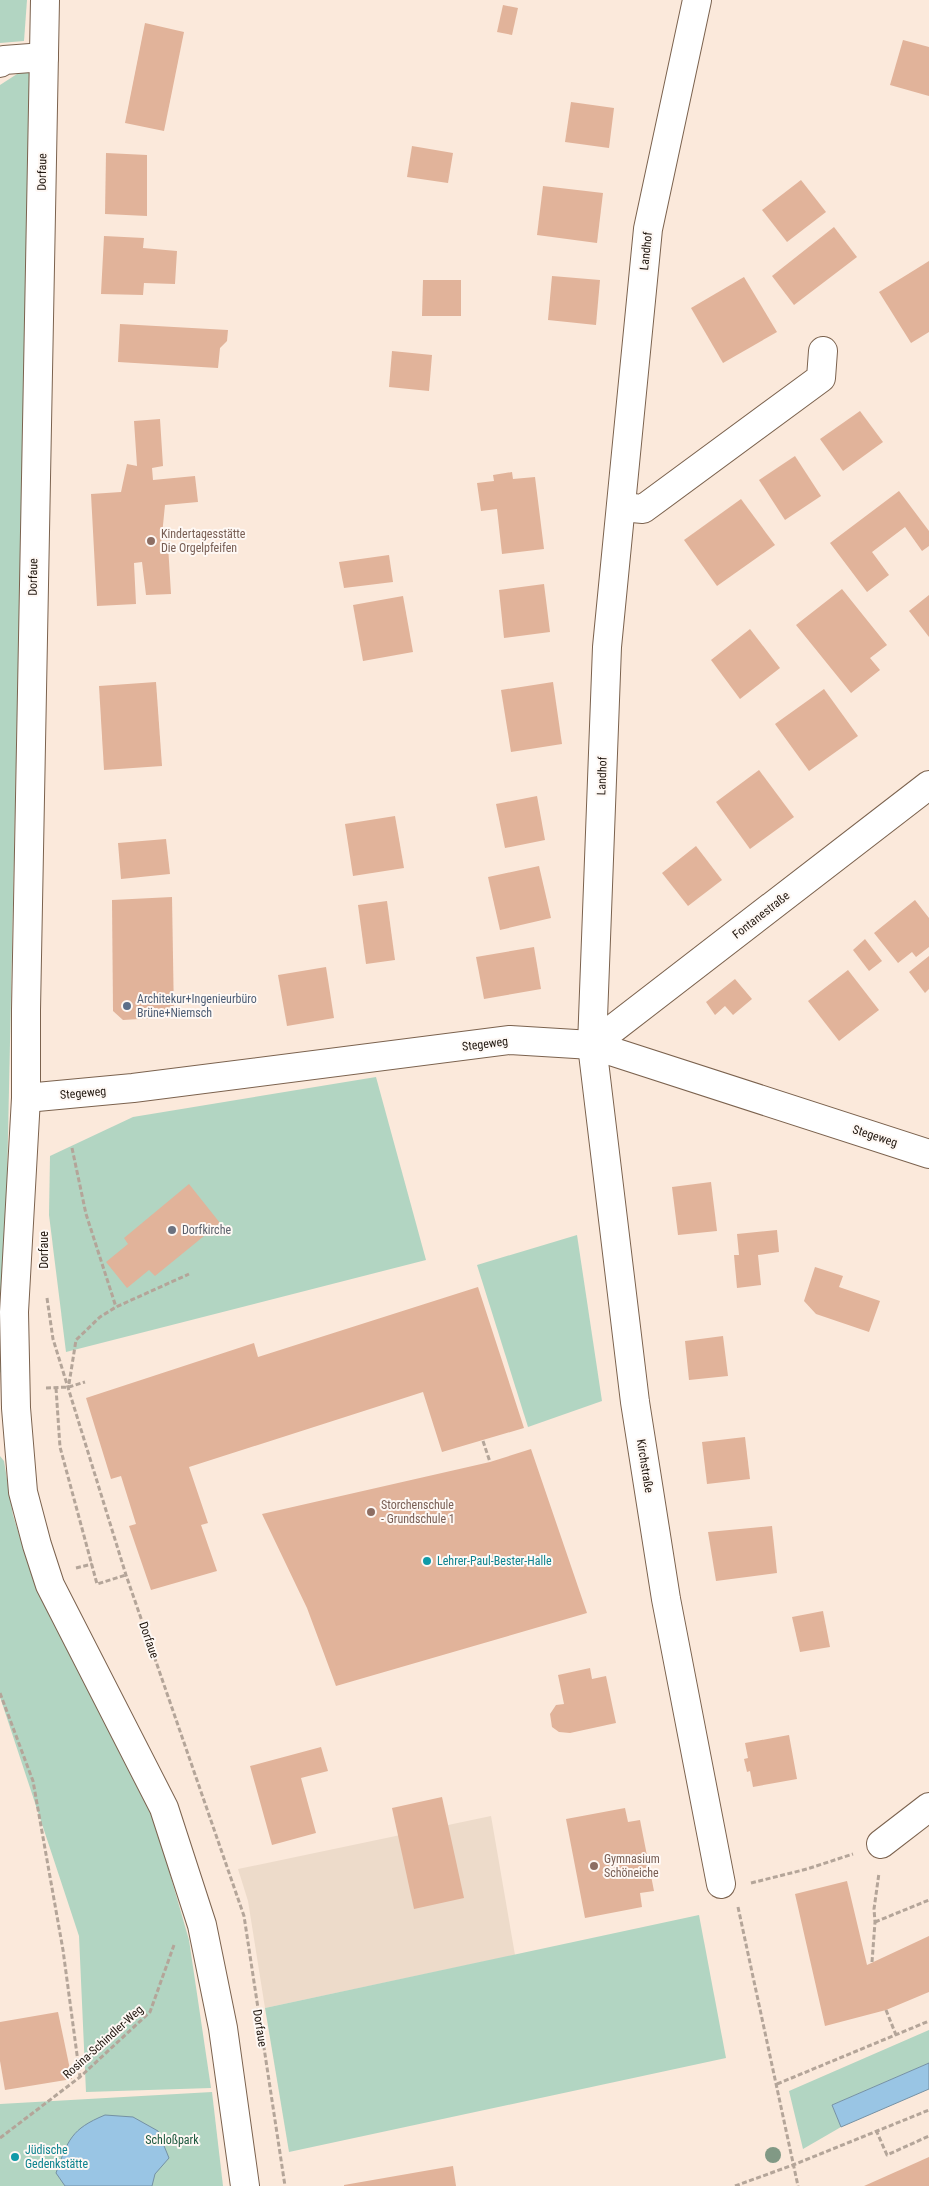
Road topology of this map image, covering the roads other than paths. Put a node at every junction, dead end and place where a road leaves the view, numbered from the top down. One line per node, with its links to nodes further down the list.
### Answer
1 (45, 0): 3 (street, Dorfaue)
2 (698, 0): 6 (street, Landhof)
3 (44, 57): 4 (street); 9 (street, Dorfaue)
4 (0, 62)
5 (823, 351): 6 (street)
6 (621, 507): 8 (street, Landhof)
7 (929, 785): 8 (street, Fontanestraße)
8 (592, 1045): 9 (street, Stegeweg); 10 (street, Stegeweg); 14 (street, Kirchstraße)
9 (26, 1098): 11 (street, Dorfaue)
10 (929, 1154)
11 (8, 1409): 15 (street, Dorfaue)
12 (929, 1807): 13 (street)
13 (881, 1844)
14 (728, 1886)
15 (245, 2186)

